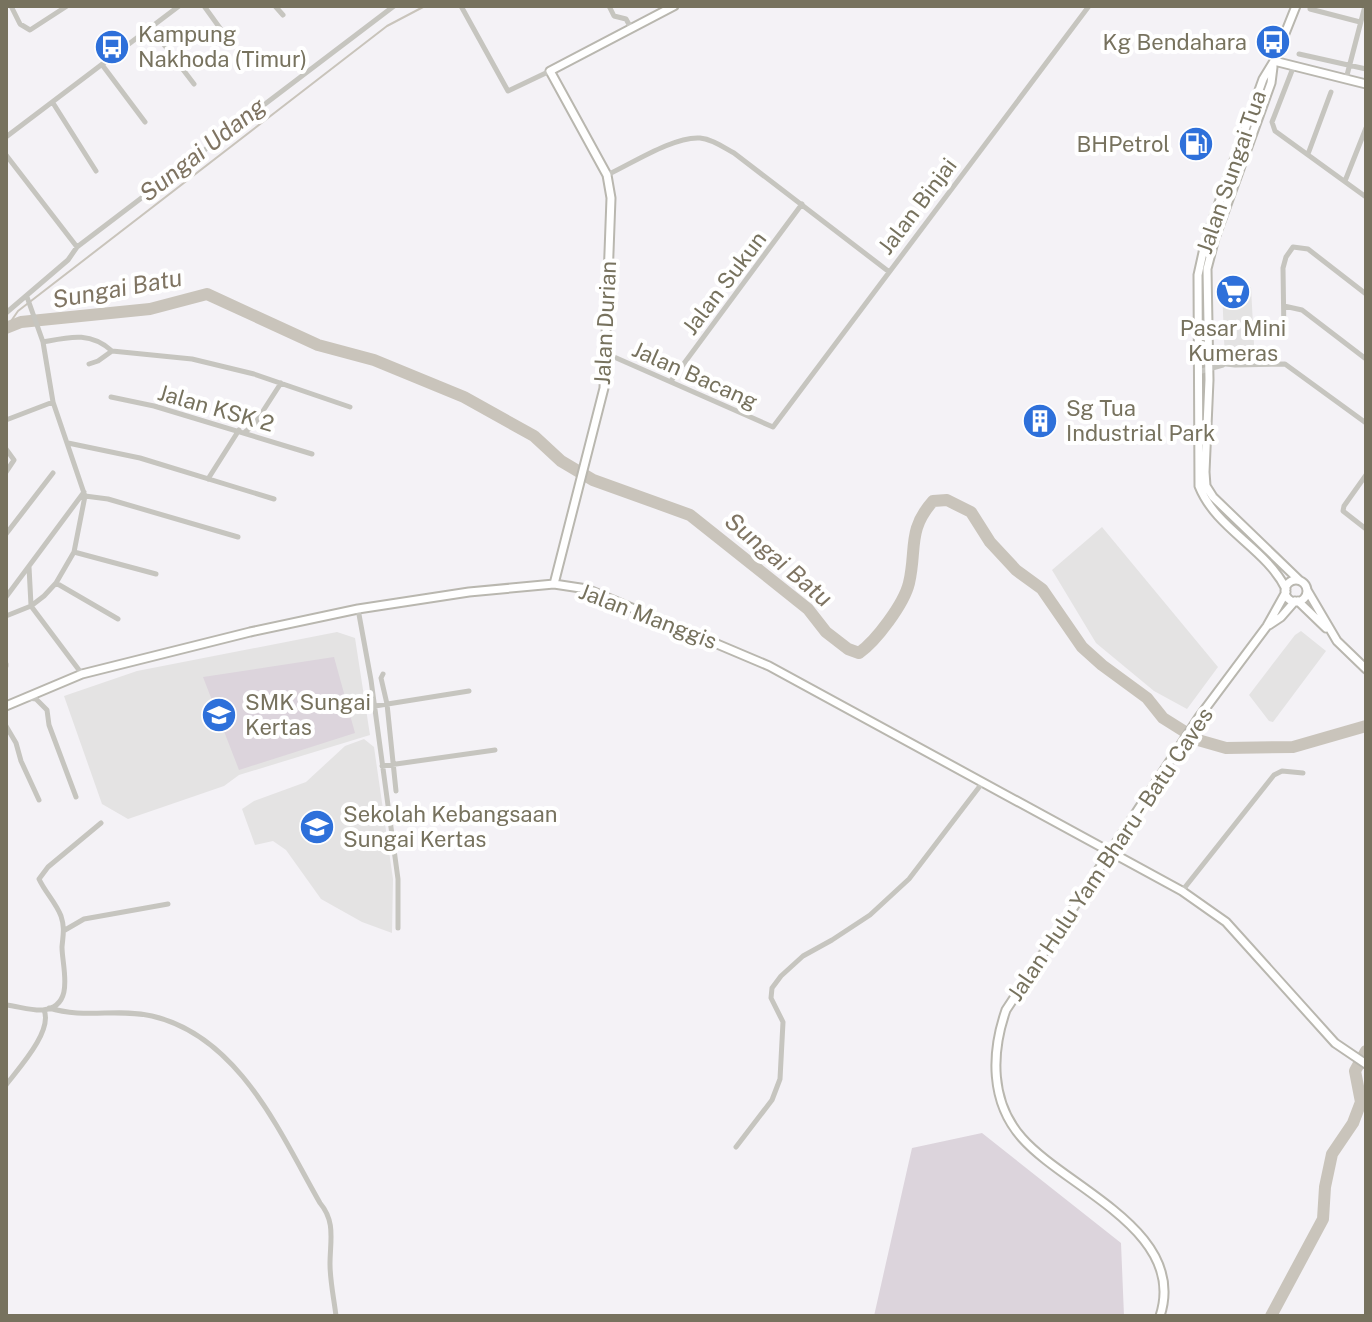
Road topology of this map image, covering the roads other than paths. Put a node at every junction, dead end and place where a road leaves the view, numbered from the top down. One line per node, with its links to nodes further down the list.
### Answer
1 (11, 6): 2 (street)
2 (67, 6)
3 (204, 6): 18 (street)
4 (275, 6): 14 (street)
5 (394, 6): 41 (street)
6 (461, 6): 25 (street)
7 (609, 6): 16 (street)
8 (674, 6): 16 (street)
9 (1089, 6): 42 (street, Jalan Binjai)
10 (1296, 6): 20 (street, Jalan Sungai Tua)
11 (1365, 6): 15 (street)
12 (176, 7): 17 (street)
13 (1310, 9): 15 (street)
14 (283, 15)
15 (1360, 22): 22 (street)
16 (631, 28): 25 (street)
17 (152, 29): 21 (street); 27 (street)
18 (230, 42)
19 (1299, 54): 22 (street)
20 (1274, 61): 23 (street); 52 (street, Jalan Sungai Tua); 54 (street, Jalan Sungai Tua)
21 (103, 66): 30 (street); 31 (street)
22 (1349, 66): 24 (street); 26 (street)
23 (1293, 68): 26 (street); 34 (street)
24 (1366, 69)
25 (550, 71): 37 (street, Jalan Durian)
26 (1346, 79): 28 (street)
27 (194, 84)
28 (1366, 84)
29 (1331, 92): 34 (street)
30 (53, 103): 33 (street); 36 (street)
31 (145, 122)
32 (1366, 128): 38 (street)
33 (6, 137)
34 (1308, 154): 38 (street)
35 (6, 155): 41 (street)
36 (96, 171)
37 (607, 175): 40 (street); 50 (street, Jalan Durian)
38 (1345, 181): 39 (street)
39 (1366, 197)
40 (802, 204): 42 (street); 56 (street, Jalan Sukun)
41 (77, 247): 44 (street)
42 (888, 271): 63 (street, Jalan Binjai)
43 (1366, 294): 45 (street)
44 (27, 299): 46 (street); 48 (street)
45 (1284, 306): 47 (street); 51 (street)
46 (6, 313)
47 (1284, 336)
48 (42, 340): 49 (street); 59 (street)
49 (112, 351): 53 (street); 57 (street)
50 (605, 353): 56 (street, Jalan Bacang); 82 (street, Jalan Durian)
51 (1366, 359)
52 (1198, 362): 54 (street); 55 (street, Jalan Sungai Tua)
53 (89, 364)
54 (1209, 367): 55 (street); 62 (street); 80 (street, Jalan Sungai Tua)
55 (1198, 372): 84 (street, Jalan Sungai Tua)
56 (671, 381): 63 (street, Jalan Bacang)
57 (281, 383): 60 (street); 64 (street)
58 (111, 397): 64 (street, Jalan KSK 2)
59 (53, 402): 61 (street); 65 (street)
60 (350, 407)
61 (6, 420)
62 (1366, 423)
63 (773, 427)
64 (242, 431): 67 (street, Jalan KSK 2); 71 (street)
65 (68, 443): 71 (street); 72 (street)
66 (6, 449): 68 (street)
67 (312, 454)
68 (6, 472)
69 (53, 473): 75 (street)
70 (1366, 475): 74 (street)
71 (208, 479): 73 (street)
72 (85, 494): 76 (street); 77 (street); 78 (street)
73 (274, 499)
74 (1366, 529)
75 (6, 534)
76 (238, 537)
77 (74, 552): 79 (street); 81 (street)
78 (29, 565): 85 (street); 87 (street)
79 (156, 574)
80 (1299, 580): 83 (street); 84 (street)
81 (56, 583): 87 (street); 90 (street)
82 (554, 584): 88 (street, Jalan Manggis); 106 (street, Jalan Manggis)
83 (1307, 590): 86 (street); 92 (street)
84 (1286, 591): 86 (street); 91 (street, Jalan Hulu Yam Bharu - Batu Caves)
85 (6, 597)
86 (1296, 601): 91 (street, Jalan Hulu Yam Bharu - Batu Caves); 92 (street)
87 (31, 606): 89 (street); 94 (street)
88 (358, 609): 94 (street, Jalan Manggis); 100 (street)
89 (6, 616)
90 (118, 619)
91 (1267, 626): 111 (street, Jalan Hulu Yam Bharu - Batu Caves)
92 (1331, 632): 93 (street)
93 (1366, 669)
94 (82, 674): 97 (street, Jalan Manggis)
95 (383, 674): 98 (street)
96 (469, 691): 98 (street)
97 (27, 698): 99 (street, Jalan Manggis); 108 (street)
98 (387, 704): 100 (street); 103 (street)
99 (6, 706)
100 (375, 706): 104 (street)
101 (6, 726): 109 (street)
102 (495, 750): 103 (street)
103 (394, 765): 104 (street); 107 (street)
104 (382, 766): 114 (street)
105 (1303, 773): 112 (street)
106 (983, 782): 111 (street, Jalan Manggis); 120 (street)
107 (396, 791)
108 (76, 797)
109 (39, 800)
110 (101, 823): 115 (street)
111 (1111, 851): 112 (street, Jalan Manggis); 122 (street, Jalan Hulu Yam Bharu - Batu Caves)
112 (1182, 891): 118 (street, Jalan Manggis)
113 (168, 904): 115 (street)
114 (398, 928)
115 (65, 930): 117 (street)
116 (6, 1005): 117 (street)
117 (46, 1009): 119 (street); 121 (street)
118 (1366, 1064)
119 (6, 1085)
120 (736, 1147)
121 (336, 1316)
122 (1160, 1316)

